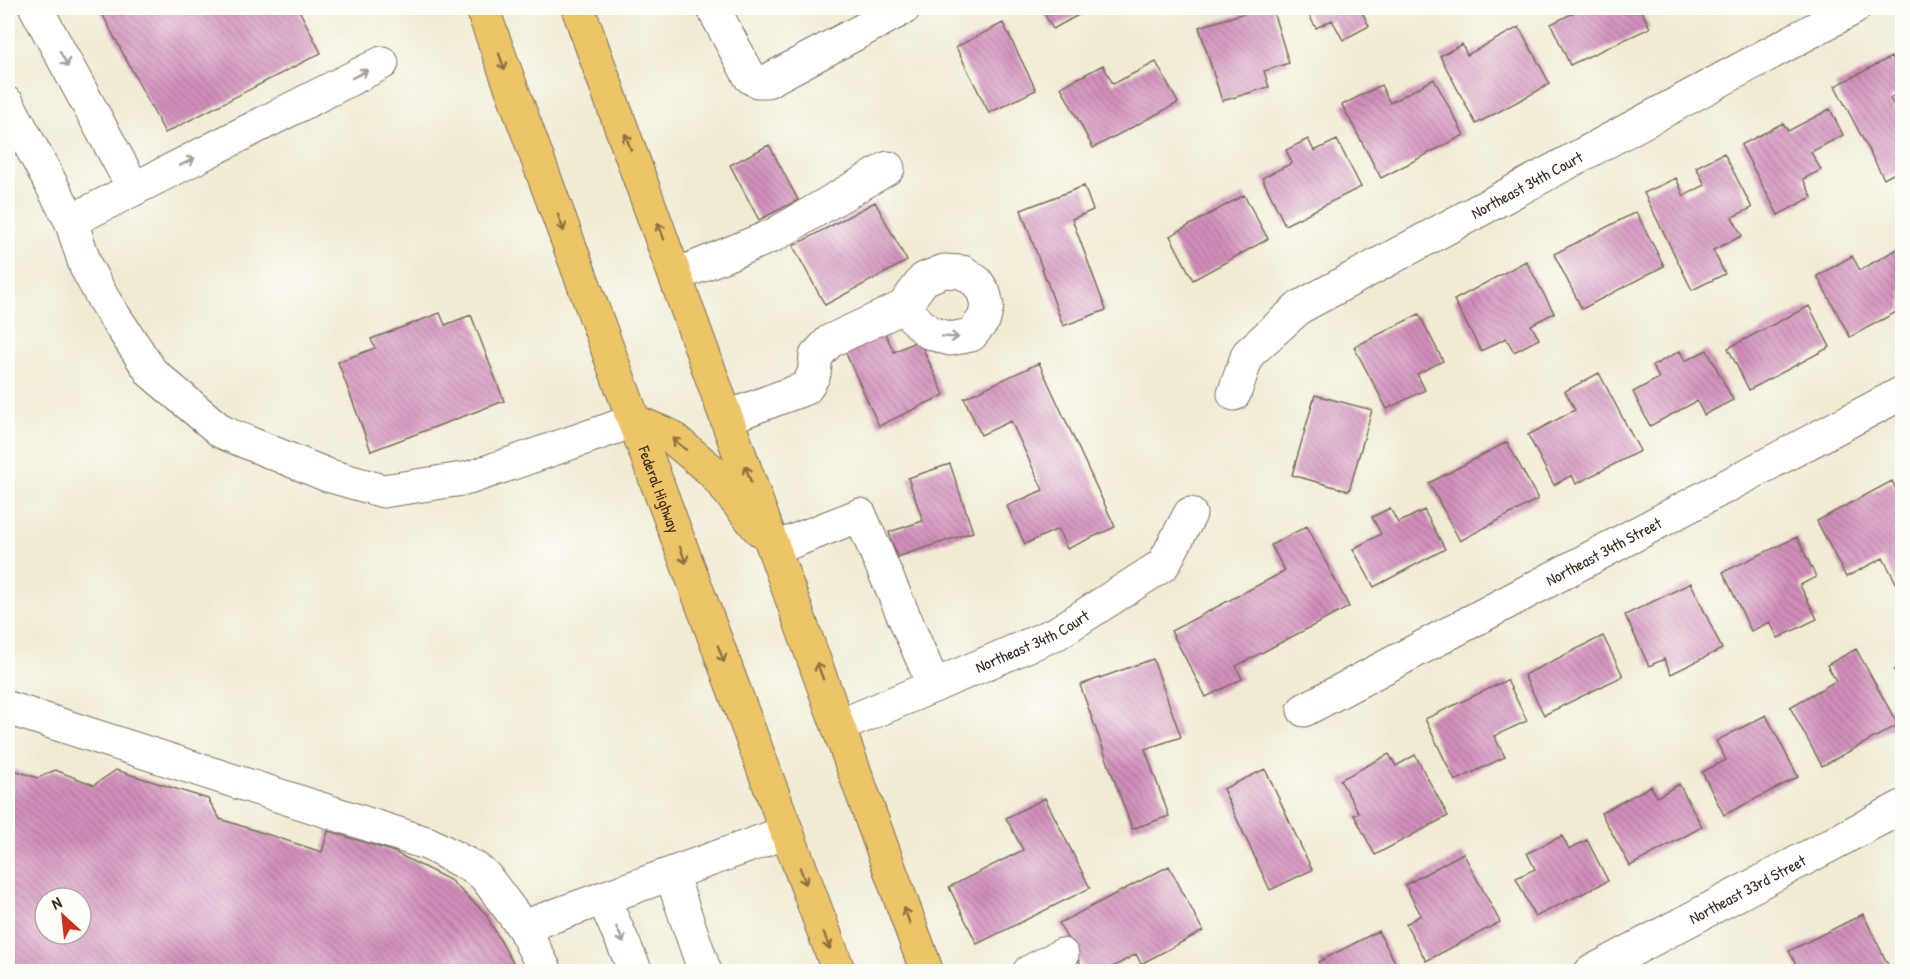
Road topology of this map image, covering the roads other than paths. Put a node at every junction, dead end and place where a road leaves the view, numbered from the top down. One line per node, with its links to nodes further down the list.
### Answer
1 (36, 8): 10 (street, one-way to 10)
2 (482, 8): 17 (main road, Federal Highway, one-way to 17)
3 (578, 8): 12 (main road, one-way to 3)
4 (713, 8): 5 (street)
5 (904, 8)
6 (1854, 8): 15 (street, Northeast 34th Court)
7 (382, 63): 10 (street, one-way to 7)
8 (8, 104): 11 (street)
9 (888, 168): 12 (street)
10 (135, 189): 11 (street)
11 (71, 221): 17 (street)
12 (676, 275): 16 (main road)
13 (903, 307): 16 (street)
14 (1902, 393): 22 (street, Northeast 34th Street)
15 (1234, 394)
16 (728, 417): 19 (main road, one-way to 16)
17 (634, 421): 19 (main road, one-way to 17); 25 (main road, Federal Highway, one-way to 25)
18 (1191, 514): 20 (street, Northeast 34th Court)
19 (776, 548): 20 (street); 23 (main road, one-way to 19)
20 (934, 686): 23 (street, Northeast 34th Court)
21 (8, 708): 28 (street)
22 (1304, 710)
23 (840, 726): 34 (main road, one-way to 23)
24 (1902, 807): 36 (street, Northeast 33rd Street)
25 (787, 832): 26 (street); 33 (main road, Federal Highway, one-way to 33)
26 (671, 874): 27 (street); 32 (street)
27 (603, 898): 28 (street); 31 (street, one-way to 31)
28 (523, 927): 30 (street)
29 (1062, 955): 35 (street)
30 (546, 972)
31 (636, 972)
32 (705, 972)
33 (838, 972)
34 (927, 972)
35 (1029, 972)
36 (1591, 972)

